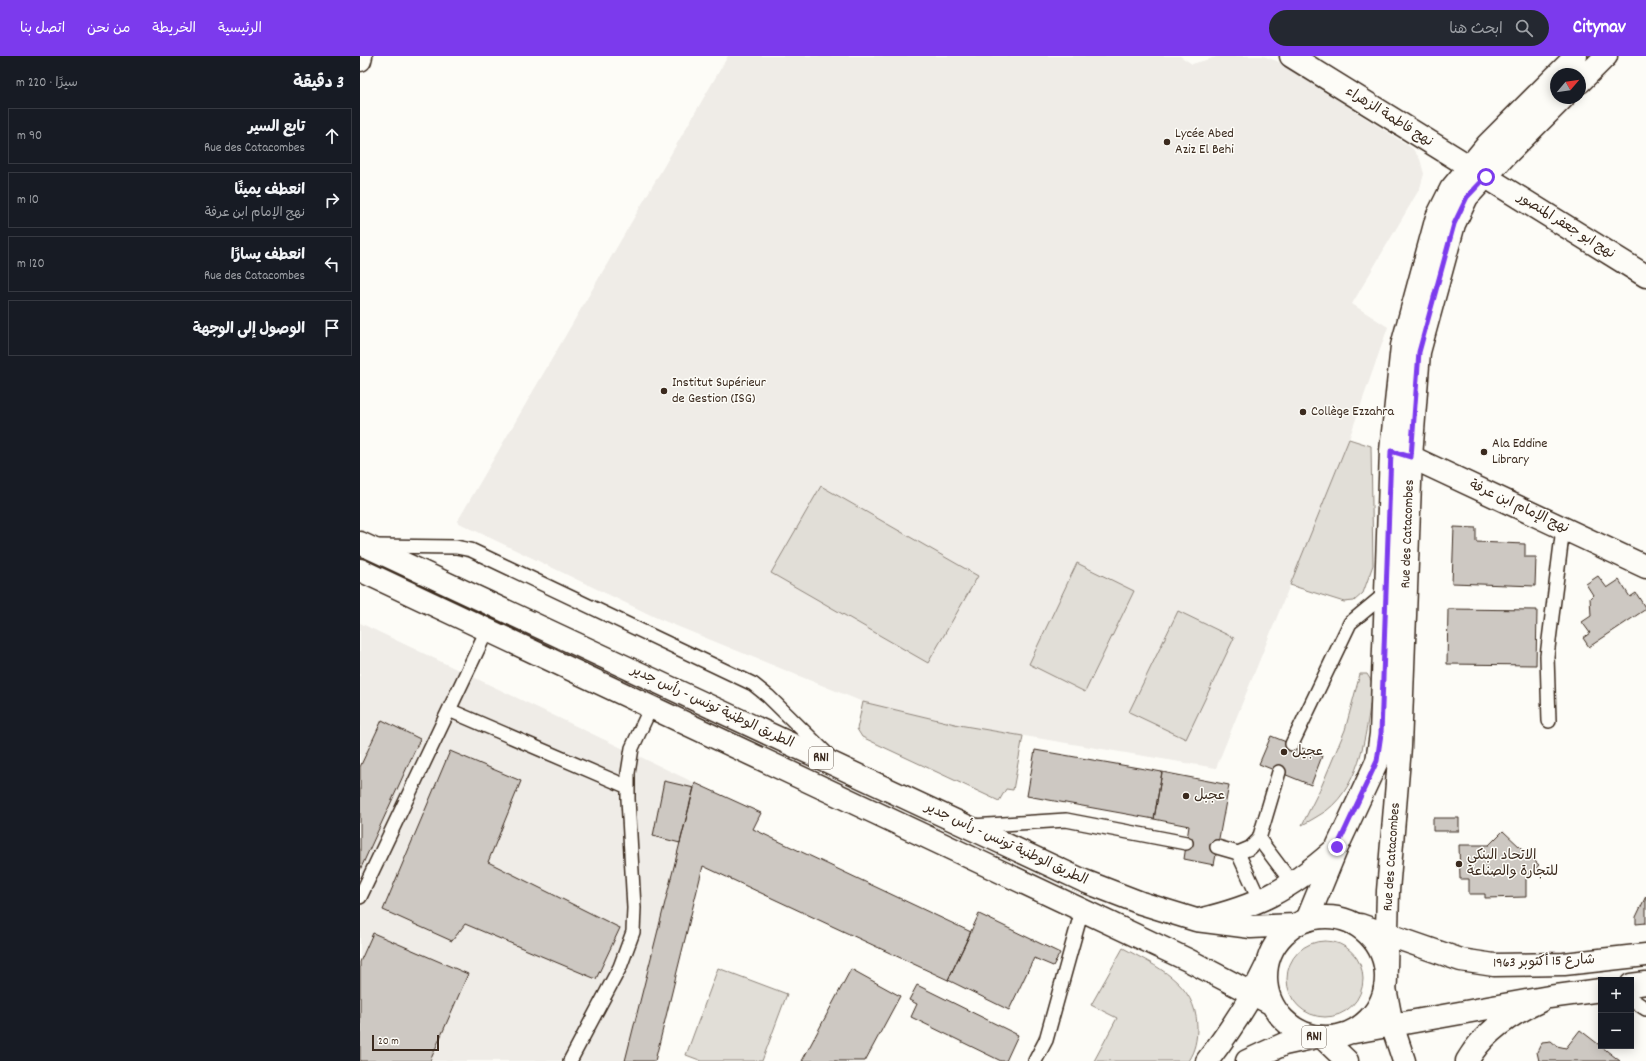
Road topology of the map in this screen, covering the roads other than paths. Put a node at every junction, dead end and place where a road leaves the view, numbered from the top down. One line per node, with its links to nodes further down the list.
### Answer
1 (361, 56): 5 (main road)
2 (1291, 56): 10 (main road, نهج فاطمة الزهراء)
3 (1576, 56): 6 (main road)
4 (1606, 56): 7 (main road)
5 (360, 60)
6 (1564, 68)
7 (1586, 76)
8 (1550, 82): 10 (main road, Rue des Catacombes)
9 (1556, 104): 10 (main road, Rue des Catacombes)
10 (1477, 172): 11 (main road, نهج ابو جعفر المنصور); 12 (main road, Rue des Catacombes)
11 (1646, 276)
12 (1401, 454): 13 (main road, نهج الإمام ابن عرفة); 17 (main road, Rue des Catacombes); 39 (main road, Rue des Catacombes)
13 (1563, 528): 15 (main road, نهج الإمام ابن عرفة); 21 (lane)
14 (363, 544): 23 (main road, الطريق الوطنية تونس - رأس جدير / RN1); 23 (lane)
15 (1646, 567)
16 (360, 570): 18 (main road, الطريق الوطنية تونس - رأس جدير / RN1)
17 (1385, 594): 22 (lane); 29 (main road, Rue des Catacombes)
18 (487, 630): 19 (main road, الطريق الوطنية تونس - رأس جدير / RN1); 20 (lane)
19 (651, 707): 25 (lane); 35 (main road, الطريق الوطنية تونس - رأس جدير / RN1)
20 (449, 710): 25 (lane); 33 (lane)
21 (1549, 721)
22 (1292, 744)
23 (839, 767): 26 (main road, الطريق الوطنية تونس - رأس جدير / RN1)
24 (1279, 772): 27 (lane)
25 (628, 787): 52 (lane)
26 (966, 826): 28 (lane); 36 (main road, الطريق الوطنية تونس - رأس جدير / RN1)
27 (1259, 839): 31 (lane); 32 (lane)
28 (1186, 843)
29 (1337, 847): 32 (main road); 37 (main road, Rue des Catacombes)
30 (1217, 848): 31 (lane)
31 (1238, 853): 34 (lane)
32 (1292, 883): 34 (main road)
33 (360, 896)
34 (1260, 901): 36 (main road)
35 (1082, 910): 46 (main road, الطريق الوطنية تونس - رأس جدير / RN1); 53 (lane)
36 (1196, 920): 37 (main road, الطريق الوطنية تونس - رأس جدير / RN1)
37 (1301, 922): 38 (main road, RN1); 46 (main road)
38 (1353, 923): 39 (main road, شارع 15 أكتوبر 1963 / RN1); 41 (main road, RN1)
39 (1387, 934): 40 (main road, شارع 15 أكتوبر 1963 / RN1); 41 (main road, Rue des Catacombes)
40 (1646, 955)
41 (1386, 978): 49 (main road); 50 (main road, RN1)
42 (1646, 983): 43 (main road)
43 (1634, 985)
44 (1598, 990): 45 (main road, RN1)
45 (1549, 997): 49 (main road, RN1); 58 (main road)
46 (1263, 1000): 51 (main road, RN1); 54 (main road)
47 (1634, 1001): 48 (lane)
48 (1646, 1009)
49 (1392, 1026): 50 (main road, RN1); 57 (main road)
50 (1350, 1033): 51 (main road, RN1)
51 (1320, 1038): 55 (main road); 56 (main road)
52 (570, 1061)
53 (1035, 1061)
54 (1207, 1061)
55 (1247, 1061)
56 (1347, 1061)
57 (1404, 1061)
58 (1467, 1061)

